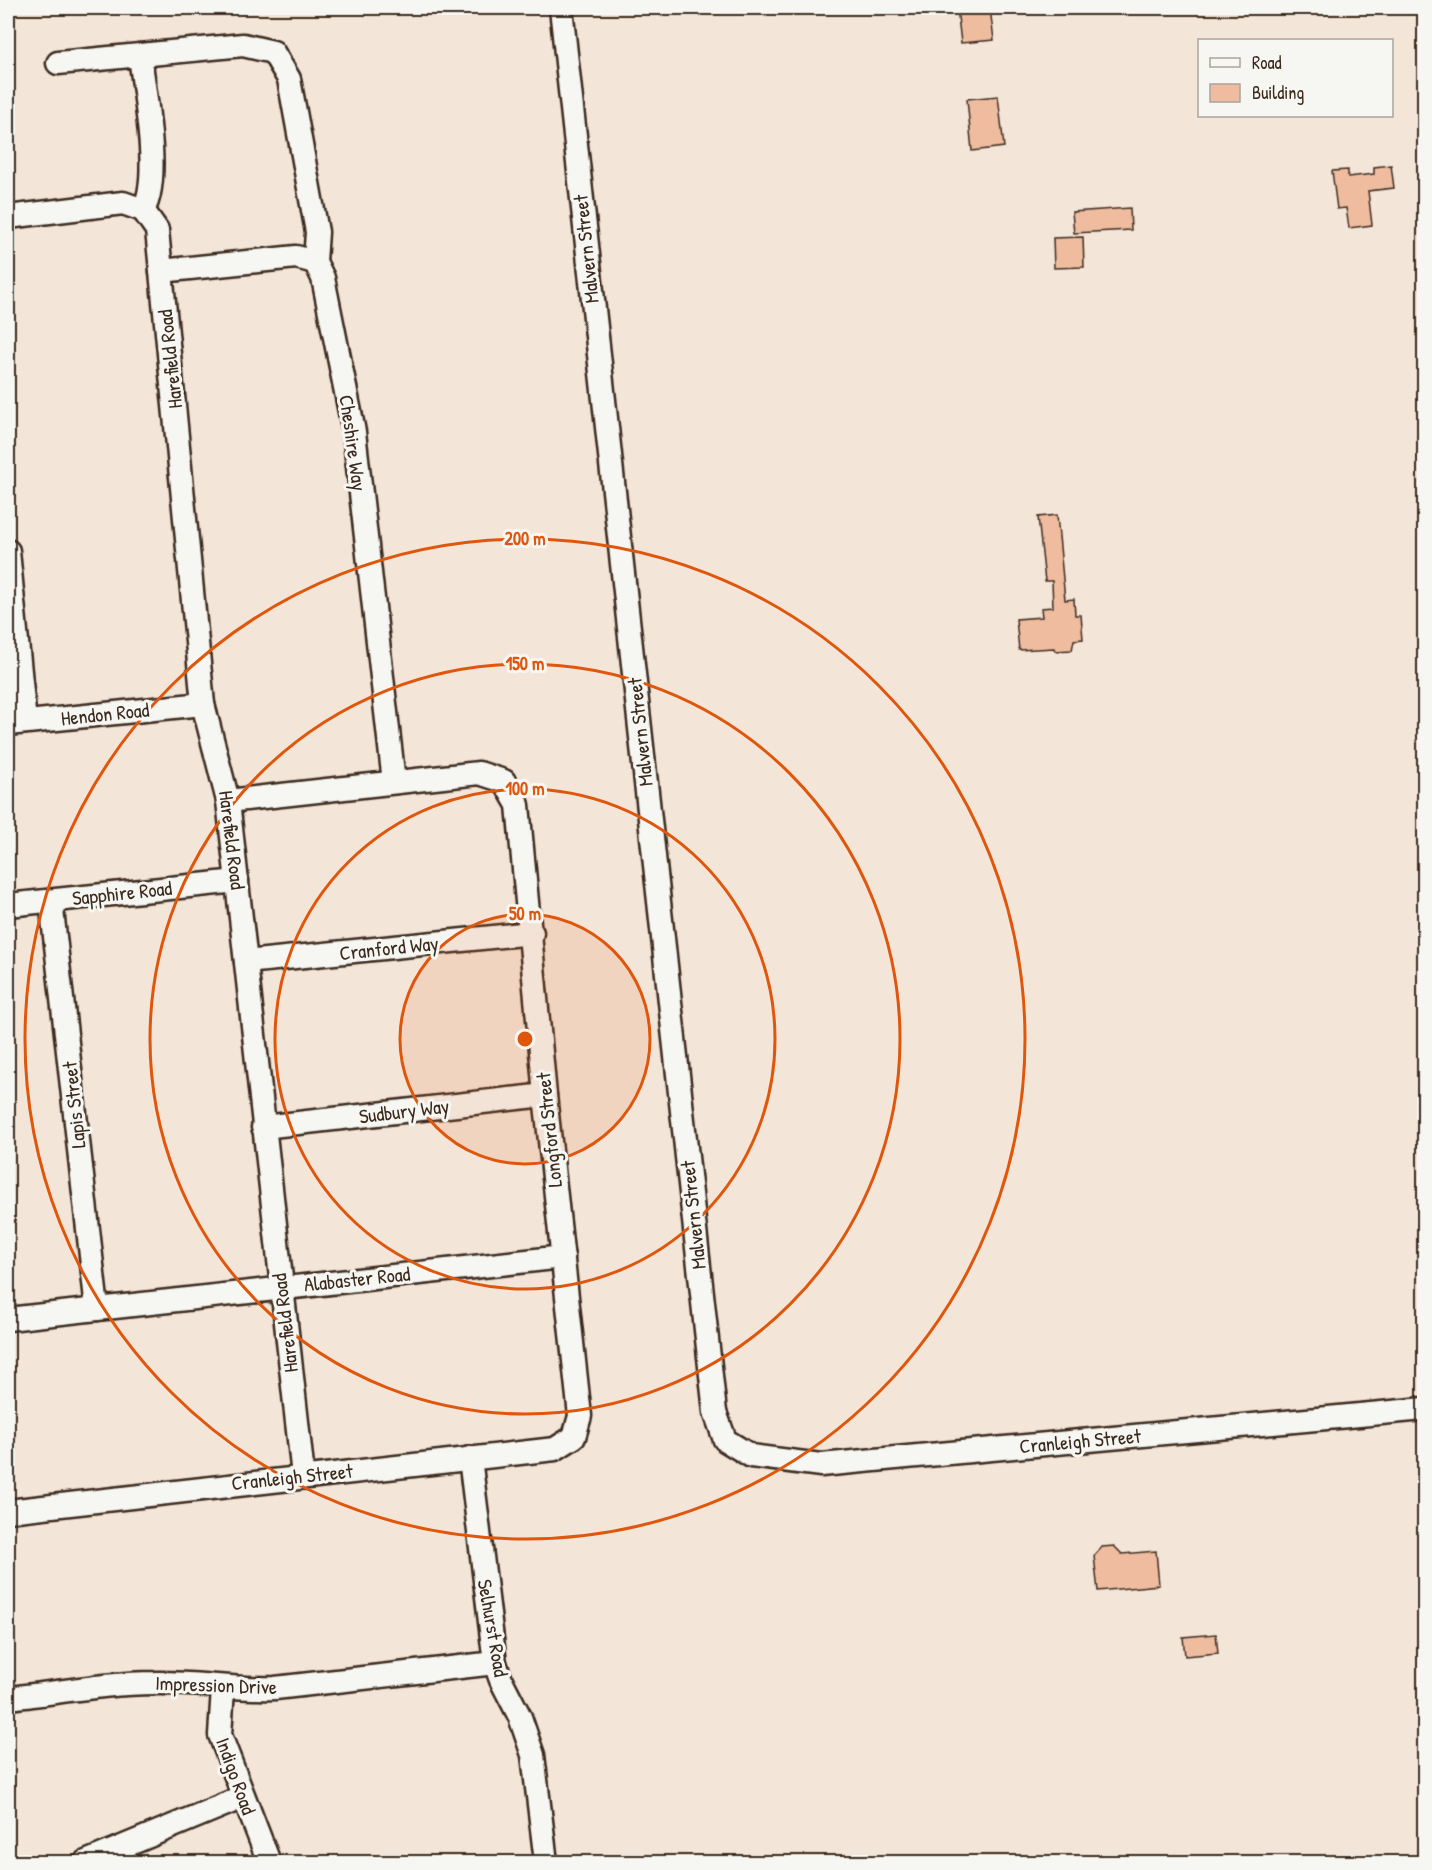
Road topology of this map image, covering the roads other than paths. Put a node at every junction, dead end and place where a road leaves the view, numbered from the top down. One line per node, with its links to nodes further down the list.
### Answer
1 (561, 8): 26 (street, Malvern Street)
2 (140, 55): 3 (street); 4 (street); 6 (street)
3 (58, 63)
4 (143, 210): 5 (street); 7 (street, Harefield Road)
5 (8, 217)
6 (315, 262): 7 (street); 11 (street, Cheshire Way)
7 (161, 271): 9 (street, Harefield Road)
8 (8, 551): 10 (street)
9 (203, 704): 10 (street, Hendon Road); 12 (street, Harefield Road)
10 (16, 723)
11 (394, 782): 12 (street, Longford Street); 16 (street, Longford Street)
12 (228, 801): 13 (street, Harefield Road)
13 (237, 881): 14 (street, Sapphire Road); 17 (street, Harefield Road)
14 (51, 900): 15 (street, Sapphire Road); 22 (street, Lapis Street)
15 (8, 905)
16 (532, 933): 17 (street, Cranford Way); 18 (street, Longford Street)
17 (246, 962): 19 (street, Harefield Road)
18 (545, 1095): 19 (street, Sudbury Way); 20 (street, Longford Street)
19 (263, 1127): 21 (street, Harefield Road)
20 (563, 1257): 21 (street, Alabaster Road); 25 (street, Longford Street)
21 (280, 1287): 22 (street, Alabaster Road); 28 (street, Harefield Road)
22 (97, 1309): 23 (street, Alabaster Road)
23 (8, 1318)
24 (1425, 1409): 26 (street, Cranleigh Street)
25 (574, 1437): 27 (street, Cranleigh Street)
26 (738, 1448)
27 (470, 1458): 28 (street, Cranleigh Street); 30 (street, Selhurst Road)
28 (303, 1476): 29 (street, Cranleigh Street)
29 (8, 1511)
30 (495, 1663): 31 (street, Impression Drive); 36 (street, Selhurst Road)
31 (223, 1688): 32 (street, Impression Drive); 33 (street, Indigo Road)
32 (8, 1698)
33 (243, 1797): 34 (street); 35 (street, Indigo Road)
34 (86, 1863)
35 (269, 1863)
36 (546, 1863)

